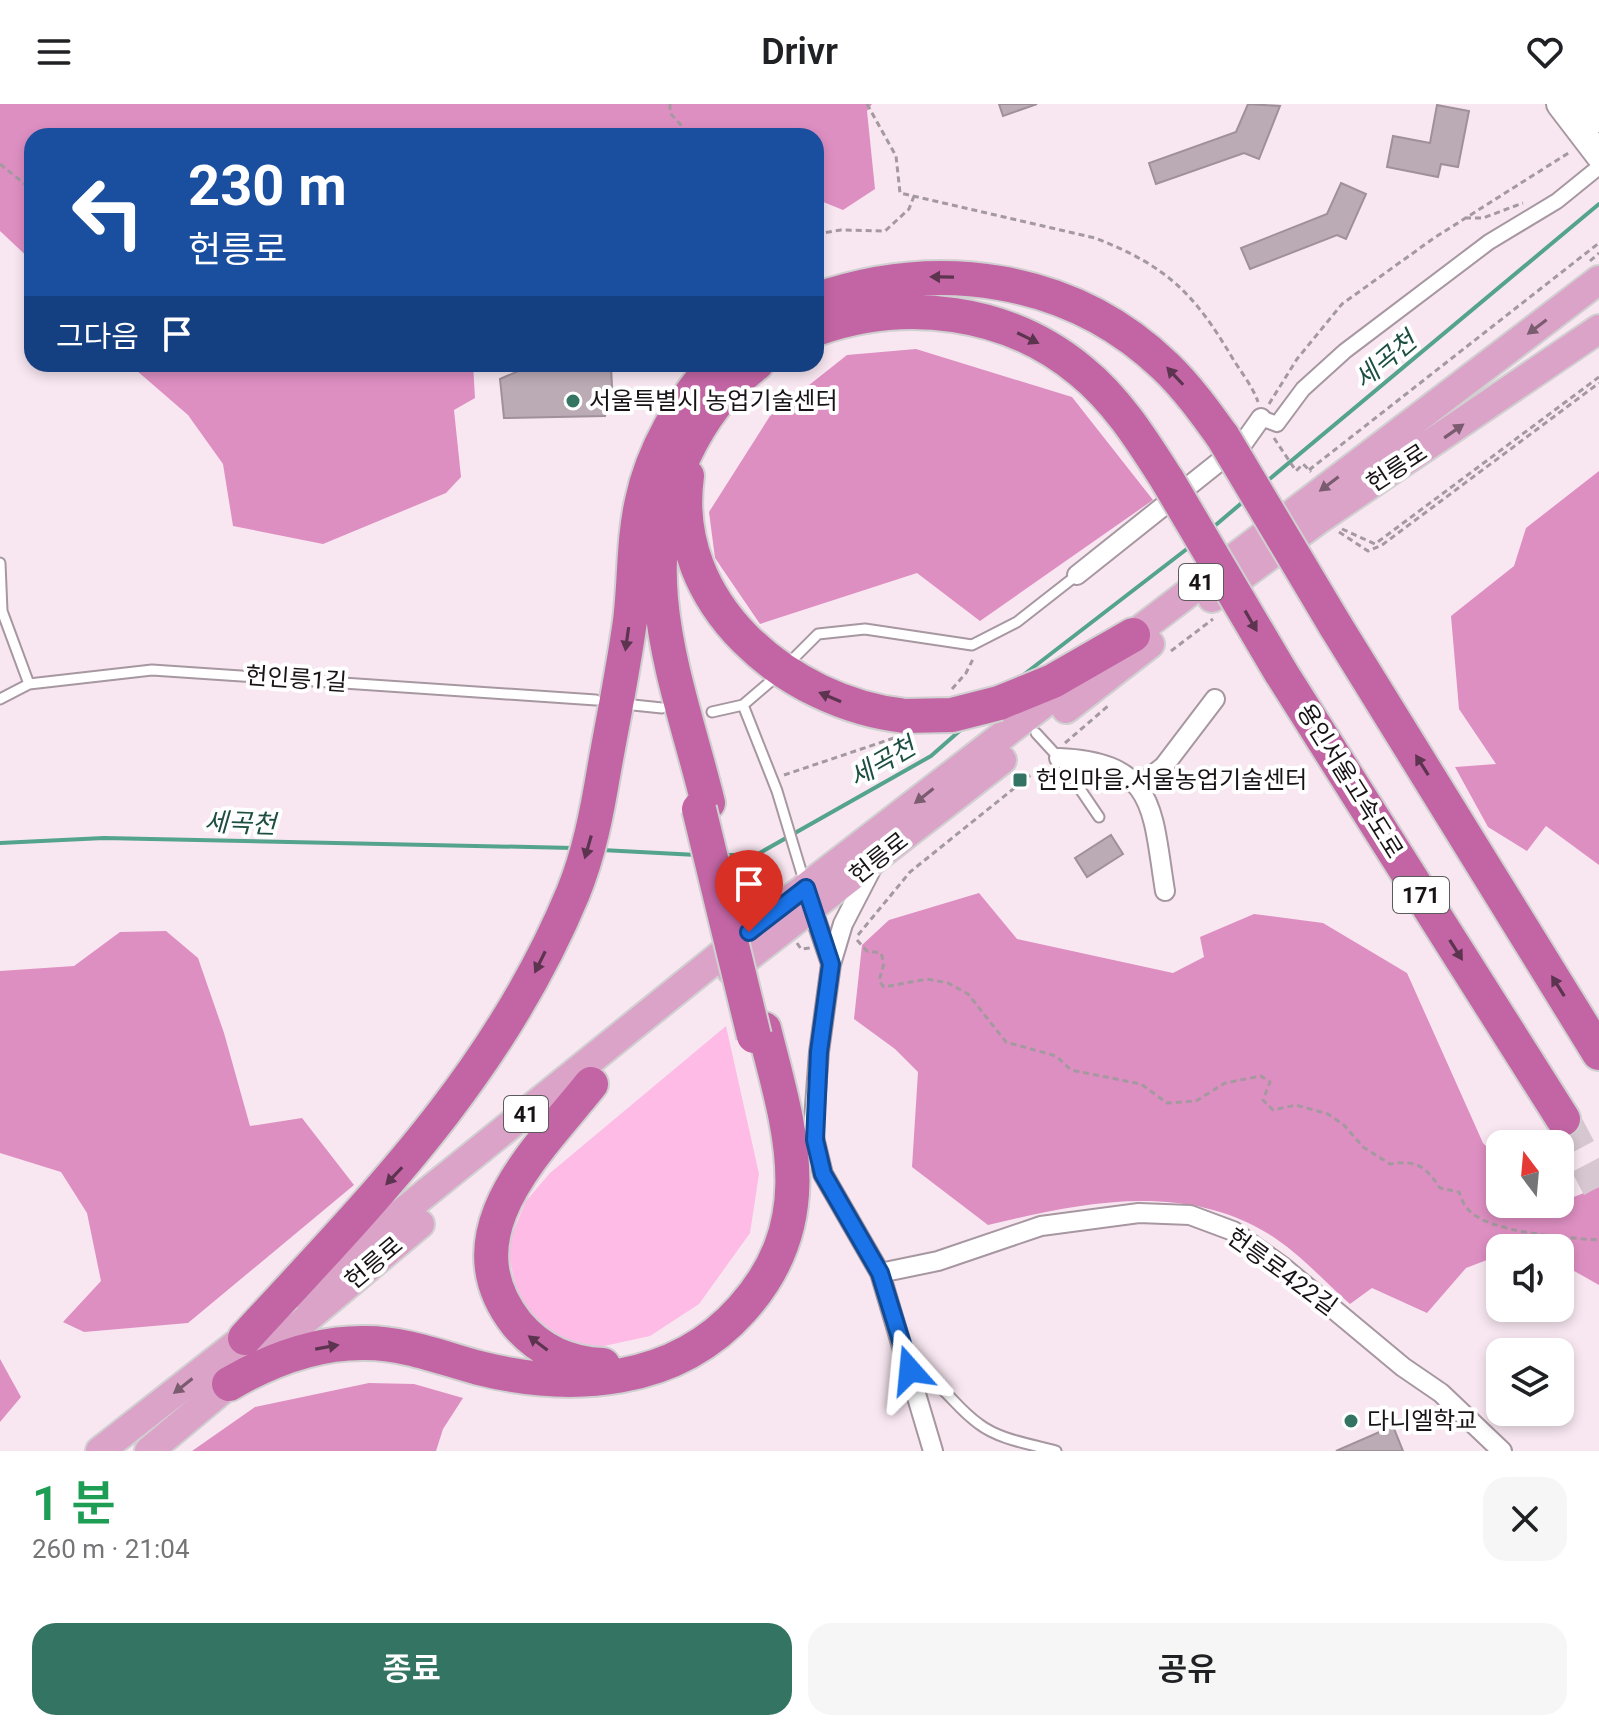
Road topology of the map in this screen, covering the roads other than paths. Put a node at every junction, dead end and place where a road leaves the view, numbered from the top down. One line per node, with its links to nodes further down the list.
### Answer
1 (1560, 104): 4 (main road)
2 (1588, 104): 3 (main road)
3 (1599, 119)
4 (1591, 156): 11 (street)
5 (1599, 280): 15 (main road, 헌릉로 / 41, one-way to 15)
6 (824, 297): 33 (highway, 171, one-way to 6, bridge)
7 (824, 327): 35 (highway, 용인서울고속도로 / 171, one-way to 35, bridge)
8 (1599, 329): 24 (main road, 헌릉로 / 41, one-way to 8)
9 (710, 372): 12 (highway)
10 (747, 372): 12 (highway)
11 (1265, 424): 14 (street)
12 (685, 427): 15 (highway, one-way to 12, bridge); 32 (highway); 37 (highway, one-way to 37)
13 (0, 563): 16 (lane)
14 (1077, 575): 21 (lane)
15 (1133, 635): 30 (main road, 헌릉로 / 41, one-way to 30)
16 (29, 684): 17 (lane, 헌인릉1길); 19 (lane, 헌인릉1길)
17 (0, 699)
18 (1215, 699): 26 (street)
19 (596, 700)
20 (633, 705): 22 (lane)
21 (743, 705): 23 (lane); 30 (lane)
22 (662, 708)
23 (712, 712)
24 (1036, 733): 25 (lane); 28 (main road, 헌릉로 / 41)
25 (1058, 756): 26 (street); 27 (lane)
26 (1139, 786): 29 (street)
27 (1099, 817)
28 (875, 862): 30 (main road, 헌릉로 / 41); 31 (street)
29 (1165, 891)
30 (808, 899): 31 (street); 34 (main road, 헌릉로 / 41); 37 (main road, 헌릉로 / 41)
31 (839, 943): 36 (street)
32 (759, 1033): 34 (highway, one-way to 34); 39 (highway, one-way to 32)
33 (1599, 1053)
34 (591, 1084): 39 (main road, 헌릉로 / 41)
35 (1563, 1119)
36 (880, 1273): 38 (street); 44 (street, 헌릉로422길)
37 (245, 1338): 40 (main road, 헌릉로 / 41, one-way to 40)
38 (910, 1370): 42 (street); 43 (lane)
39 (229, 1384): 41 (main road, 헌릉로 / 41)
40 (100, 1451)
41 (149, 1451)
42 (933, 1451)
43 (1056, 1451)
44 (1502, 1451)

